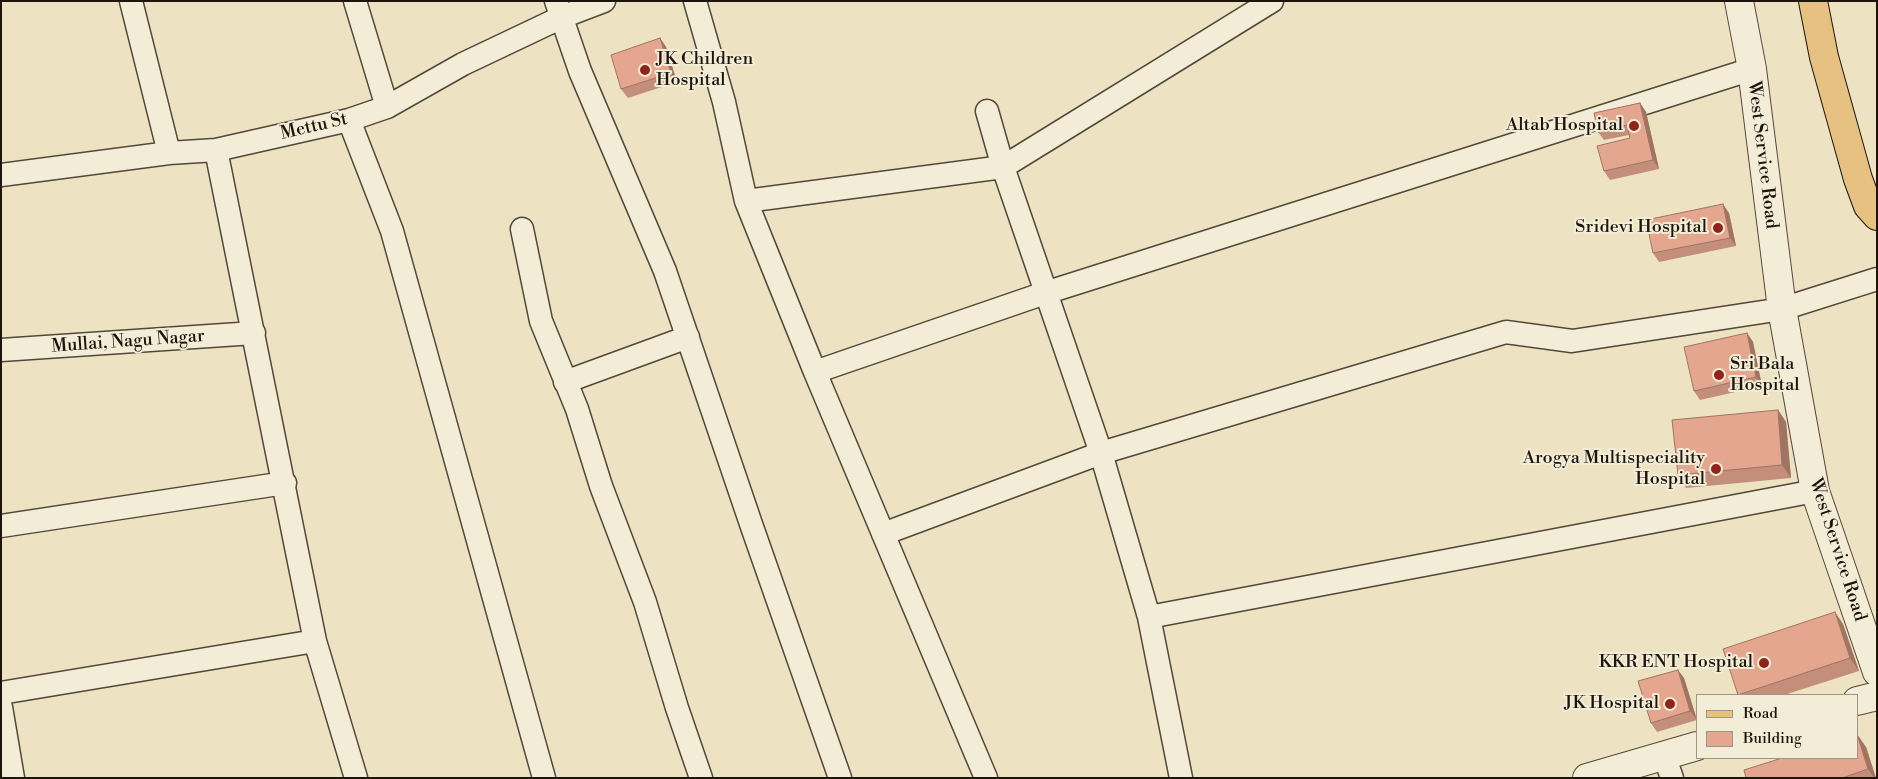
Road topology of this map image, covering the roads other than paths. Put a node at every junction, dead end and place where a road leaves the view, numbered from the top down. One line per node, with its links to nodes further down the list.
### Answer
1 (131, 1): 14 (street)
2 (355, 1): 10 (street)
3 (604, 1): 8 (street, Mettu St)
4 (695, 1): 17 (street)
5 (1272, 1): 15 (street)
6 (1738, 1): 9 (street, West Service Road)
7 (1813, 1): 18 (main road)
8 (559, 9): 10 (street, Mettu St); 24 (street)
9 (1752, 69): 21 (street); 22 (street, West Service Road)
10 (387, 108): 12 (street, Mettu St)
11 (987, 111): 15 (street)
12 (349, 120): 13 (street, Mettu St); 44 (street)
13 (216, 150): 14 (street, Mettu St); 23 (street)
14 (170, 153): 16 (street, Mettu St)
15 (1003, 166): 17 (street); 21 (street)
16 (1, 175)
17 (746, 201): 26 (street)
18 (1877, 216)
19 (522, 229): 27 (street)
20 (1877, 279): 22 (street)
21 (1045, 293): 26 (street); 28 (street)
22 (1782, 309): 28 (street); 30 (street, West Service Road)
23 (254, 333): 25 (street, Mullai, Nagu Nagar); 29 (street)
24 (688, 337): 27 (street); 46 (street)
25 (1, 350)
26 (815, 372): 32 (street)
27 (565, 382): 45 (street)
28 (1100, 453): 32 (street); 33 (street)
29 (285, 483): 31 (street); 34 (street)
30 (1815, 490): 33 (street); 35 (street, West Service Road)
31 (1, 526)
32 (884, 534): 47 (street)
33 (1149, 618): 48 (street)
34 (316, 641): 36 (street); 43 (street)
35 (1877, 672)
36 (1, 693)
37 (1877, 696): 38 (street)
38 (1858, 701)
39 (1, 707): 42 (street)
40 (1696, 747): 41 (street)
41 (1668, 766): 49 (street)
42 (13, 778)
43 (356, 778)
44 (544, 778)
45 (701, 778)
46 (840, 778)
47 (986, 778)
48 (1181, 778)
49 (1587, 778)

